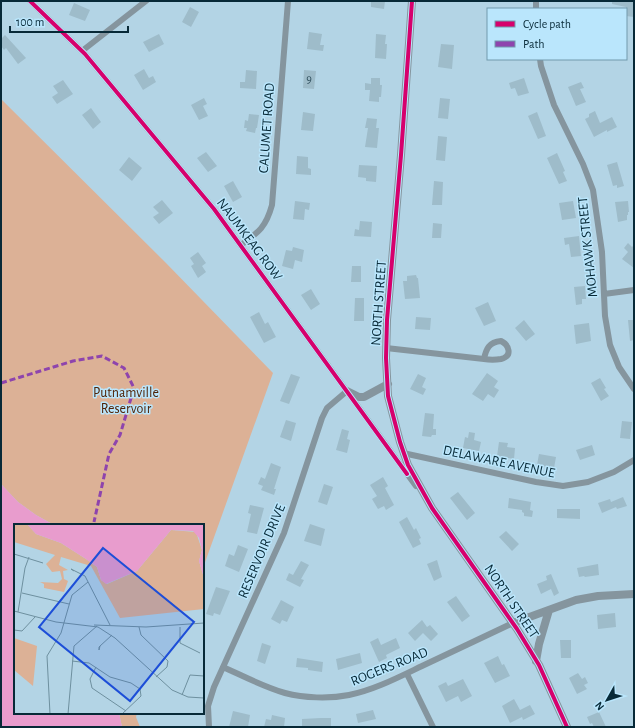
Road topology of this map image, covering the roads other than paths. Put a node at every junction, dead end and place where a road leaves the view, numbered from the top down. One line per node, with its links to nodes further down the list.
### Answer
1 (30, 1): 5 (street, NAUMKEAG ROW)
2 (146, 1): 5 (street)
3 (288, 1): 7 (street, CALUMET ROAD)
4 (412, 1): 10 (street, NORTH STREET)
5 (82, 52): 7 (street, NAUMKEAG ROW)
6 (540, 60): 9 (street, MOHAWK STREET)
7 (241, 245): 14 (street, NAUMKEAG ROW)
8 (634, 290): 9 (street)
9 (604, 294): 13 (street, MOHAWK STREET)
10 (386, 348): 11 (street); 12 (street, NORTH STREET)
11 (484, 359)
12 (388, 384): 14 (street); 15 (street, NORTH STREET)
13 (634, 389)
14 (347, 391): 17 (street, NAUMKEAG ROW); 22 (street, RESERVOIR DRIVE)
15 (403, 453): 16 (street, DELAWARE AVENUE); 17 (street, NORTH STREET)
16 (634, 460)
17 (432, 508): 20 (street, NORTH STREET)
18 (634, 594): 19 (street)
19 (549, 610): 20 (street); 21 (street)
20 (513, 623): 21 (street, NORTH STREET); 23 (street, ROGERS ROAD)
21 (536, 661): 26 (street, NORTH STREET)
22 (223, 667): 23 (street, ROGERS ROAD); 24 (street, RESERVOIR DRIVE)
23 (407, 674): 25 (street)
24 (209, 727)
25 (432, 727)
26 (568, 727)

